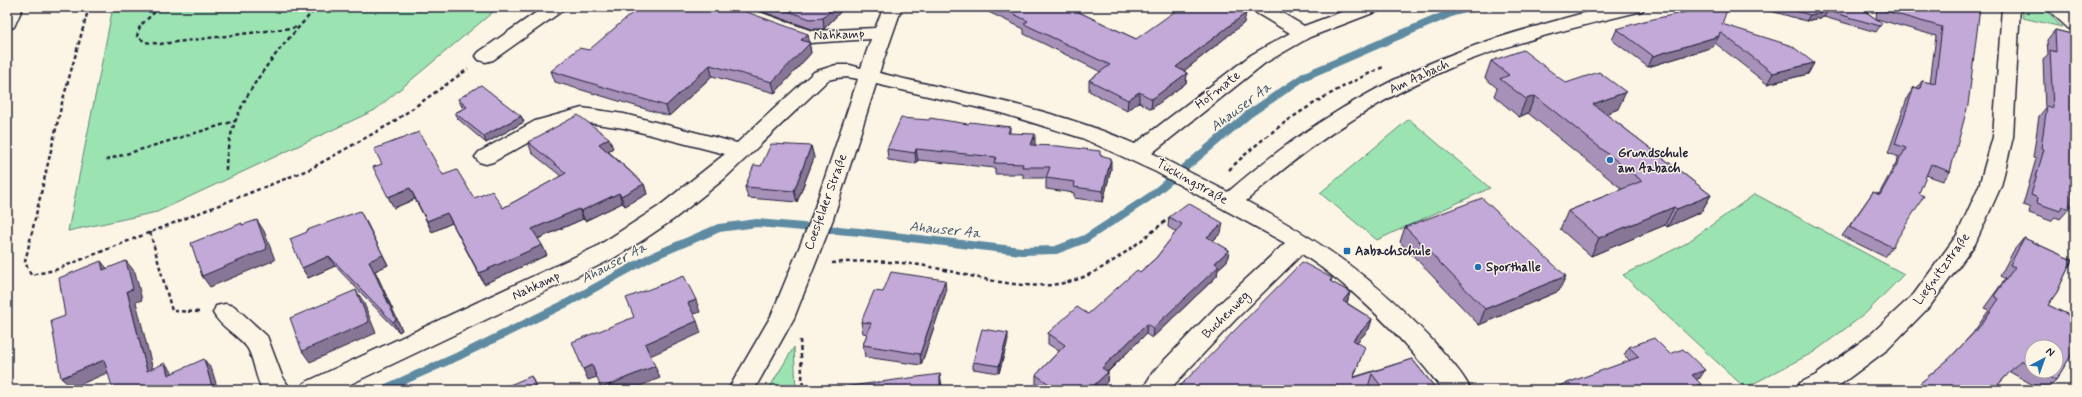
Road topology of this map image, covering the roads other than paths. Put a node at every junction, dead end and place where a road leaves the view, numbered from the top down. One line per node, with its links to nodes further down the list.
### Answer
1 (14, 7): 10 (street)
2 (556, 7): 14 (street)
3 (728, 7): 13 (street, Nahkamp)
4 (893, 7): 13 (street, Coesfelder Straße)
5 (1259, 7): 12 (street)
6 (1372, 7): 12 (street, Hofmate)
7 (1636, 7): 19 (street, Am Aabach)
8 (2011, 7): 27 (street, Liegnitzstraße)
9 (2054, 7): 11 (street)
10 (7, 23)
11 (2075, 24)
12 (1303, 33): 17 (street, Hofmate)
13 (882, 34): 15 (street, Coesfelder Straße)
14 (486, 56)
15 (869, 76): 16 (street, Nahkamp); 17 (street, Tückingstraße); 24 (street, Coesfelder Straße)
16 (741, 151): 18 (street); 23 (street, Nahkamp)
17 (1138, 153): 19 (street, Tückingstraße)
18 (486, 157)
19 (1230, 203): 20 (street, Tückingstraße)
20 (1300, 243): 25 (street, Buchenweg); 26 (street, Tückingstraße)
21 (225, 313): 22 (street)
22 (278, 390)
23 (313, 390)
24 (741, 390)
25 (1155, 390)
26 (1458, 390)
27 (1809, 390)

